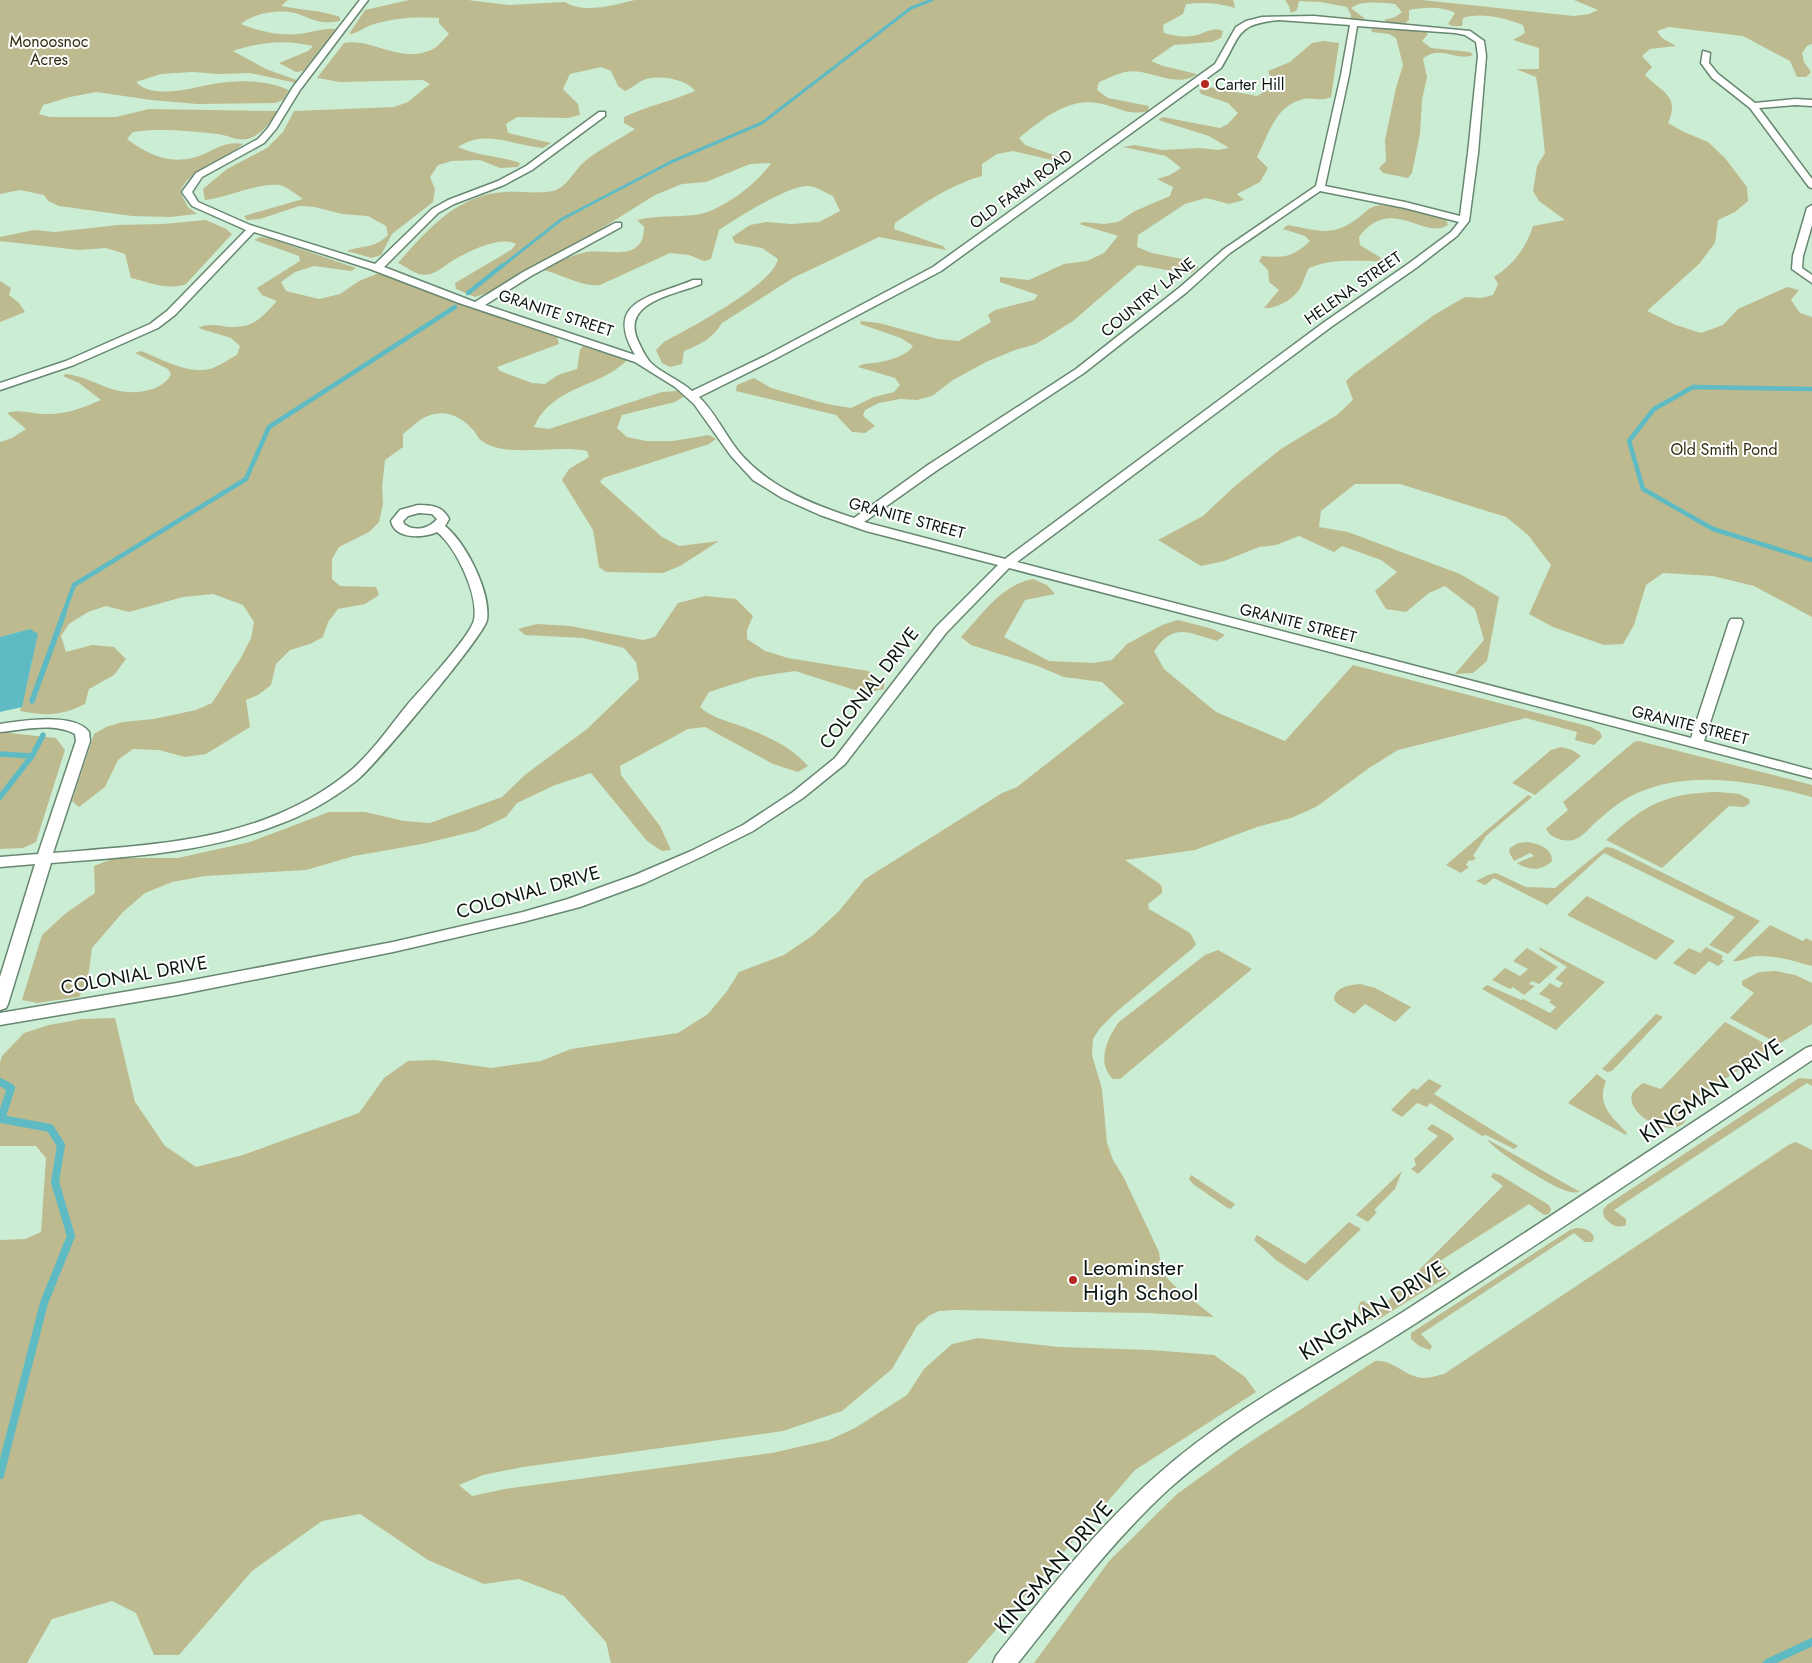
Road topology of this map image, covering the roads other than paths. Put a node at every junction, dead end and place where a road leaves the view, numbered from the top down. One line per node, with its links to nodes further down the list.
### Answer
1 (364, 0): 12 (street, GRANITE STREET)
2 (1354, 23): 8 (street); 10 (street); 19 (street, OLD FARM ROAD)
3 (1706, 53): 5 (street)
4 (1812, 103): 5 (street)
5 (1753, 106): 7 (street)
6 (602, 114): 13 (street)
7 (1812, 185)
8 (1318, 188): 10 (street); 20 (street, COUNTRY LANE)
9 (1812, 208): 14 (street)
10 (1464, 220): 22 (street, HELENA STREET)
11 (618, 225): 16 (street)
12 (252, 229): 13 (street, GRANITE STREET); 18 (street)
13 (377, 268): 16 (street, GRANITE STREET)
14 (1812, 280)
15 (697, 282): 17 (street)
16 (477, 305): 17 (street, GRANITE STREET)
17 (646, 364): 19 (street, GRANITE STREET)
18 (0, 388)
19 (691, 396): 20 (street, GRANITE STREET)
20 (855, 523): 22 (street, GRANITE STREET)
21 (438, 526): 27 (street)
22 (1007, 563): 25 (street, GRANITE STREET); 30 (street, COLONIAL DRIVE)
23 (1736, 622): 25 (street)
24 (0, 728): 27 (street)
25 (1696, 745): 26 (street, GRANITE STREET)
26 (1812, 774)
27 (44, 858): 28 (street); 29 (street)
28 (0, 862)
29 (0, 1004)
30 (0, 1018)
31 (1812, 1052): 32 (street, KINGMAN DRIVE)
32 (1004, 1663)

